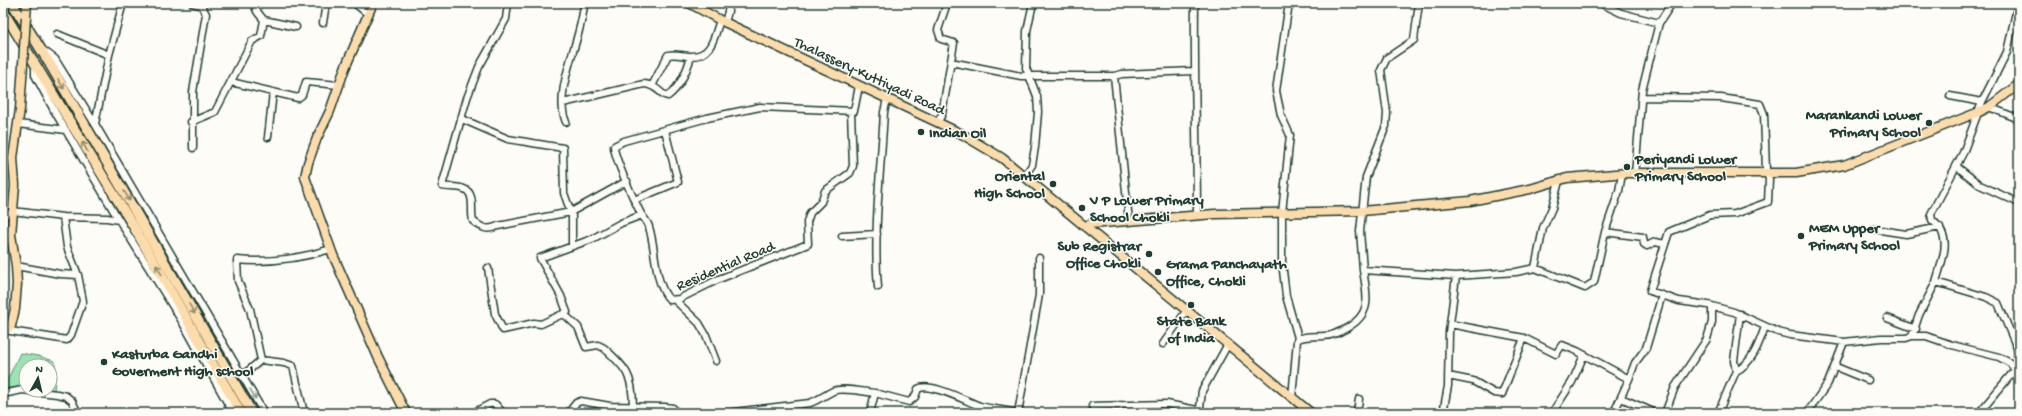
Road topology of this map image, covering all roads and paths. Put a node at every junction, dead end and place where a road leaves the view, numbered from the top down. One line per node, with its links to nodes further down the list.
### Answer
1 (12, 3): 31 (highway)
2 (26, 3): 57 (main road, bridge)
3 (123, 3): 32 (street)
4 (192, 3): 54 (street)
5 (255, 3): 24 (street)
6 (326, 3): 26 (street)
7 (354, 3): 22 (street)
8 (373, 3): 22 (main road)
9 (508, 3): 52 (street)
10 (584, 3): 48 (street)
11 (689, 3): 25 (main road, Thalassery-Kuttiyadi Road)
12 (730, 3): 25 (street)
13 (947, 3): 35 (street)
14 (1033, 3): 37 (street)
15 (1195, 3): 36 (street)
16 (1289, 3): 75 (street)
17 (1419, 3): 72 (street)
18 (1600, 3): 27 (street)
19 (1672, 3): 27 (street)
20 (2018, 3): 49 (street)
21 (3, 11): 28 (highway)
22 (368, 14): 42 (main road)
23 (3, 20): 28 (street)
24 (264, 20): 29 (street); 39 (street)
25 (722, 21): 33 (street); 43 (main road, Thalassery-Kuttiyadi Road)
26 (323, 23)
27 (1659, 23): 46 (street)
28 (13, 27): 34 (highway)
29 (296, 27)
30 (57, 34): 32 (street)
31 (38, 46): 58 (street); 141 (highway, one-way to 141)
32 (109, 55): 58 (street)
33 (691, 56): 40 (street); 40 (street)
34 (34, 60): 59 (street); 140 (highway, one-way to 34)
35 (951, 62): 37 (street); 56 (street)
36 (1194, 71): 38 (street); 77 (street)
37 (1031, 76): 38 (street); 67 (street)
38 (1114, 76): 80 (street)
39 (231, 82): 44 (street); 54 (street)
40 (653, 84): 48 (street)
41 (2019, 84): 49 (main road)
42 (339, 85): 44 (street); 89 (main road)
43 (859, 86): 47 (main road, Thalassery-Kuttiyadi Road); 50 (street)
44 (273, 92): 61 (street)
45 (1950, 96): 49 (street)
46 (1642, 97): 65 (street); 66 (street)
47 (887, 99): 56 (main road, Thalassery-Kuttiyadi Road); 85 (street)
48 (563, 103): 55 (street)
49 (1986, 104): 51 (main road); 53 (street)
50 (851, 112): 60 (street); 100 (street, Residential Road)
51 (1979, 112): 63 (street); 66 (main road)
52 (462, 119): 73 (street); 73 (street)
53 (2019, 119)
54 (191, 122): 62 (street)
55 (566, 122)
56 (938, 122): 67 (main road, Thalassery-Kuttiyadi Road)
57 (18, 124): 59 (street); 74 (main road)
58 (95, 124): 125 (street)
59 (66, 130): 79 (street)
60 (665, 130): 68 (street, Residential Road); 70 (street)
61 (268, 137)
62 (193, 148)
63 (1956, 166): 71 (street); 82 (street)
64 (1622, 174): 65 (main road); 69 (main road); 84 (street)
65 (1635, 174): 66 (main road)
66 (1767, 174): 87 (street)
67 (1025, 175): 81 (main road, Thalassery-Kuttiyadi Road)
68 (627, 181): 70 (street, Residential Road); 73 (street)
69 (1560, 181): 72 (main road); 93 (street)
70 (634, 200): 76 (street, Residential Road)
71 (2019, 203)
72 (1362, 211): 75 (main road); 94 (street)
73 (571, 212): 88 (street)
74 (9, 213): 78 (street); 91 (main road)
75 (1282, 213): 77 (main road); 113 (street)
76 (642, 215): 88 (street); 100 (street, Residential Road)
77 (1197, 215): 80 (main road)
78 (63, 217): 79 (street); 95 (street)
79 (119, 220): 139 (street)
80 (1129, 221): 81 (main road)
81 (1085, 227): 102 (main road, Thalassery-Kuttiyadi Road)
82 (1940, 227): 83 (street); 97 (street)
83 (1874, 229)
84 (1605, 232): 87 (street); 93 (street)
85 (877, 234): 86 (street); 98 (street)
86 (842, 236)
87 (1665, 244): 99 (street)
88 (572, 246): 103 (street)
89 (331, 250): 120 (street); 144 (main road)
90 (1039, 258): 152 (street)
91 (16, 266): 95 (street); 109 (main road)
92 (488, 268): 110 (street)
93 (1535, 268): 96 (street)
94 (1363, 270): 96 (street); 113 (street)
95 (78, 275): 109 (street)
96 (1456, 276): 106 (street)
97 (1936, 282): 108 (street); 119 (street)
98 (878, 286)
99 (1662, 295): 101 (street); 127 (street)
100 (671, 301): 121 (street)
101 (1712, 306): 104 (street); 158 (street)
102 (1187, 310): 116 (street); 117 (main road, Thalassery-Kuttiyadi Road)
103 (564, 314): 110 (street); 135 (street)
104 (1740, 314): 107 (street); 124 (street)
105 (1887, 318): 108 (street)
106 (1450, 324): 114 (street); 126 (street)
107 (1765, 327): 115 (street); 124 (street)
108 (1916, 329): 111 (street)
109 (3, 330)
110 (502, 330): 112 (street)
111 (1912, 336): 115 (street); 123 (street)
112 (502, 338)
113 (1298, 338): 131 (street)
114 (1524, 338): 118 (street); 126 (street)
115 (1844, 342): 122 (street)
116 (1163, 344)
117 (1228, 344): 131 (main road, Thalassery-Kuttiyadi Road); 136 (street)
118 (1584, 355): 127 (street); 156 (street)
119 (2018, 358): 123 (street)
120 (261, 360): 125 (street); 143 (street)
121 (716, 361)
122 (1836, 367): 128 (street); 160 (street)
123 (2015, 370): 161 (street)
124 (1736, 371): 159 (street)
125 (242, 376): 142 (street, one-way to 142)
126 (1448, 376): 155 (street)
127 (1629, 379): 132 (street)
128 (1868, 380)
129 (875, 393): 150 (street); 151 (street); 152 (street)
130 (3, 394): 138 (street)
131 (1292, 398): 153 (main road, Thalassery-Kuttiyadi Road)
132 (1621, 398): 137 (street); 157 (street)
133 (1359, 400): 154 (street)
134 (1092, 406): 136 (street)
135 (633, 407): 147 (street); 148 (street)
136 (1201, 411)
137 (1653, 412)
138 (78, 413)
139 (233, 413)
140 (241, 413)
141 (252, 413)
142 (264, 413)
143 (304, 413)
144 (406, 413)
145 (473, 413): 146 (street)
146 (503, 413)
147 (568, 413)
148 (676, 413)
149 (725, 413): 150 (street)
150 (736, 413)
151 (870, 413)
152 (1018, 413)
153 (1311, 413)
154 (1357, 413)
155 (1443, 413)
156 (1552, 413)
157 (1612, 413)
158 (1665, 413)
159 (1718, 413)
160 (1807, 413)
161 (1979, 413)

